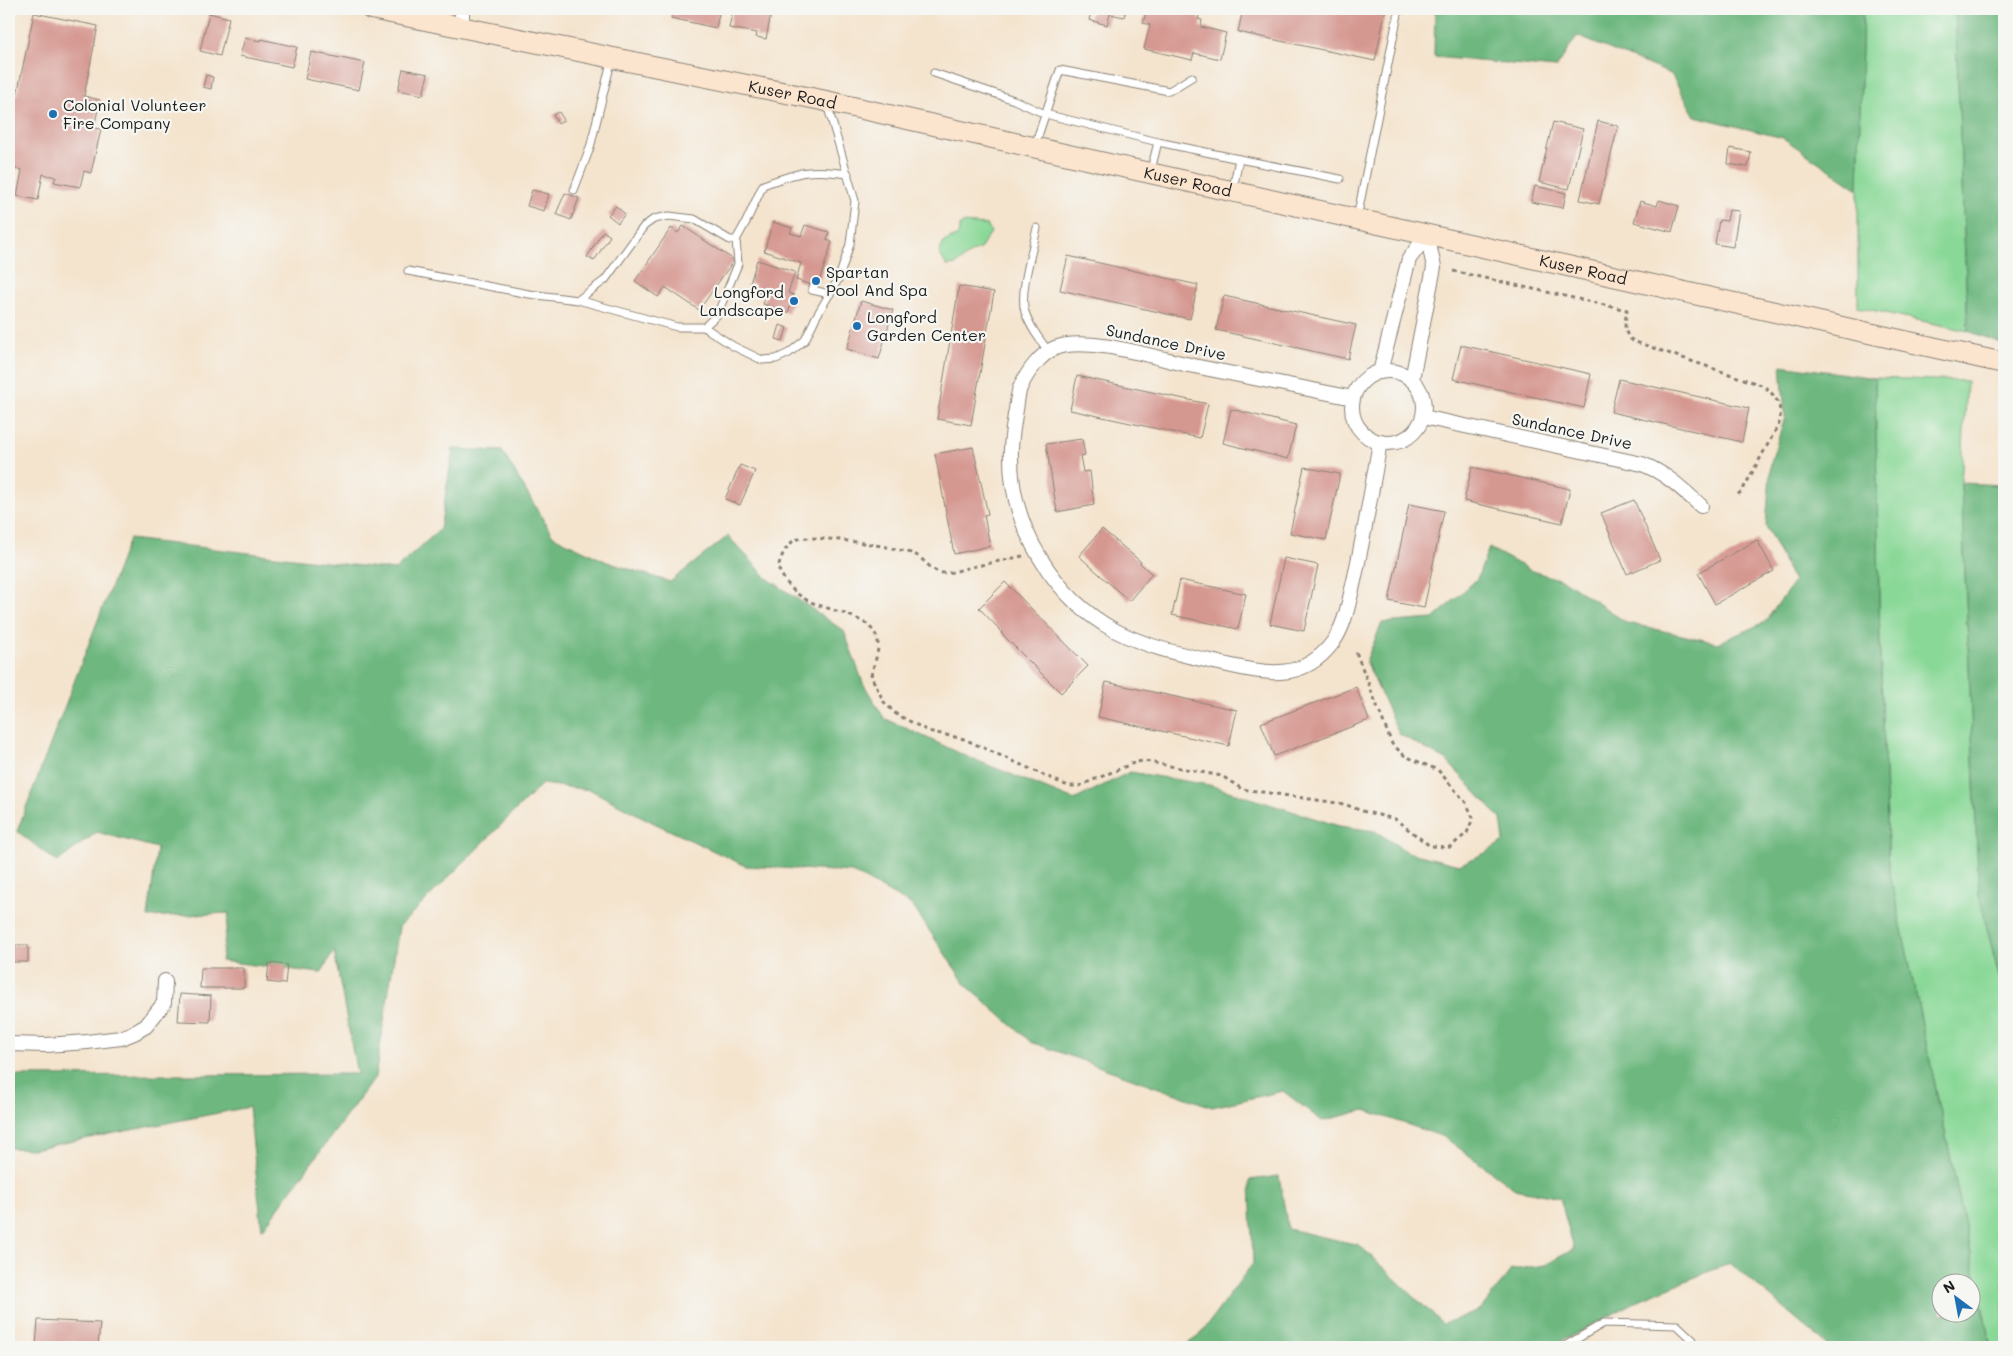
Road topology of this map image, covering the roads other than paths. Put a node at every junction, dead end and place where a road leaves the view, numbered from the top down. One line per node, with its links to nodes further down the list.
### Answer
1 (371, 9): 3 (street, Kuser Road)
2 (1399, 9): 17 (lane)
3 (462, 18): 4 (street, Kuser Road)
4 (612, 58): 7 (street, Kuser Road); 15 (lane)
5 (934, 72): 8 (lane)
6 (1192, 77): 8 (lane)
7 (826, 101): 10 (street, Kuser Road); 13 (lane)
8 (1045, 114): 9 (lane); 10 (lane)
9 (1158, 142): 11 (lane); 12 (lane)
10 (1034, 148): 12 (street, Kuser Road)
11 (1239, 159): 14 (lane); 16 (lane)
12 (1150, 173): 16 (street, Kuser Road)
13 (848, 174): 20 (lane); 23 (lane)
14 (1340, 180)
15 (574, 190)
16 (1233, 192): 17 (street, Kuser Road)
17 (1357, 219): 19 (street, Kuser Road)
18 (1037, 228): 26 (lane)
19 (1427, 235): 27 (street, Kuser Road); 28 (street); 29 (street)
20 (736, 240): 24 (lane); 25 (lane)
21 (408, 271): 24 (lane)
22 (814, 284): 23 (lane)
23 (830, 294): 25 (lane)
24 (578, 300): 25 (lane)
25 (704, 327)
26 (1049, 352): 30 (street, Sundance Drive); 32 (street, Sundance Drive)
27 (2002, 363)
28 (1380, 372): 29 (street); 30 (street)
29 (1412, 379): 31 (street)
30 (1353, 398): 32 (street)
31 (1423, 417): 32 (street); 33 (street, Sundance Drive)
32 (1380, 442)
33 (1701, 506)
34 (165, 981): 35 (street)
35 (9, 1044)
36 (1563, 1347): 37 (lane)
37 (1692, 1347)

